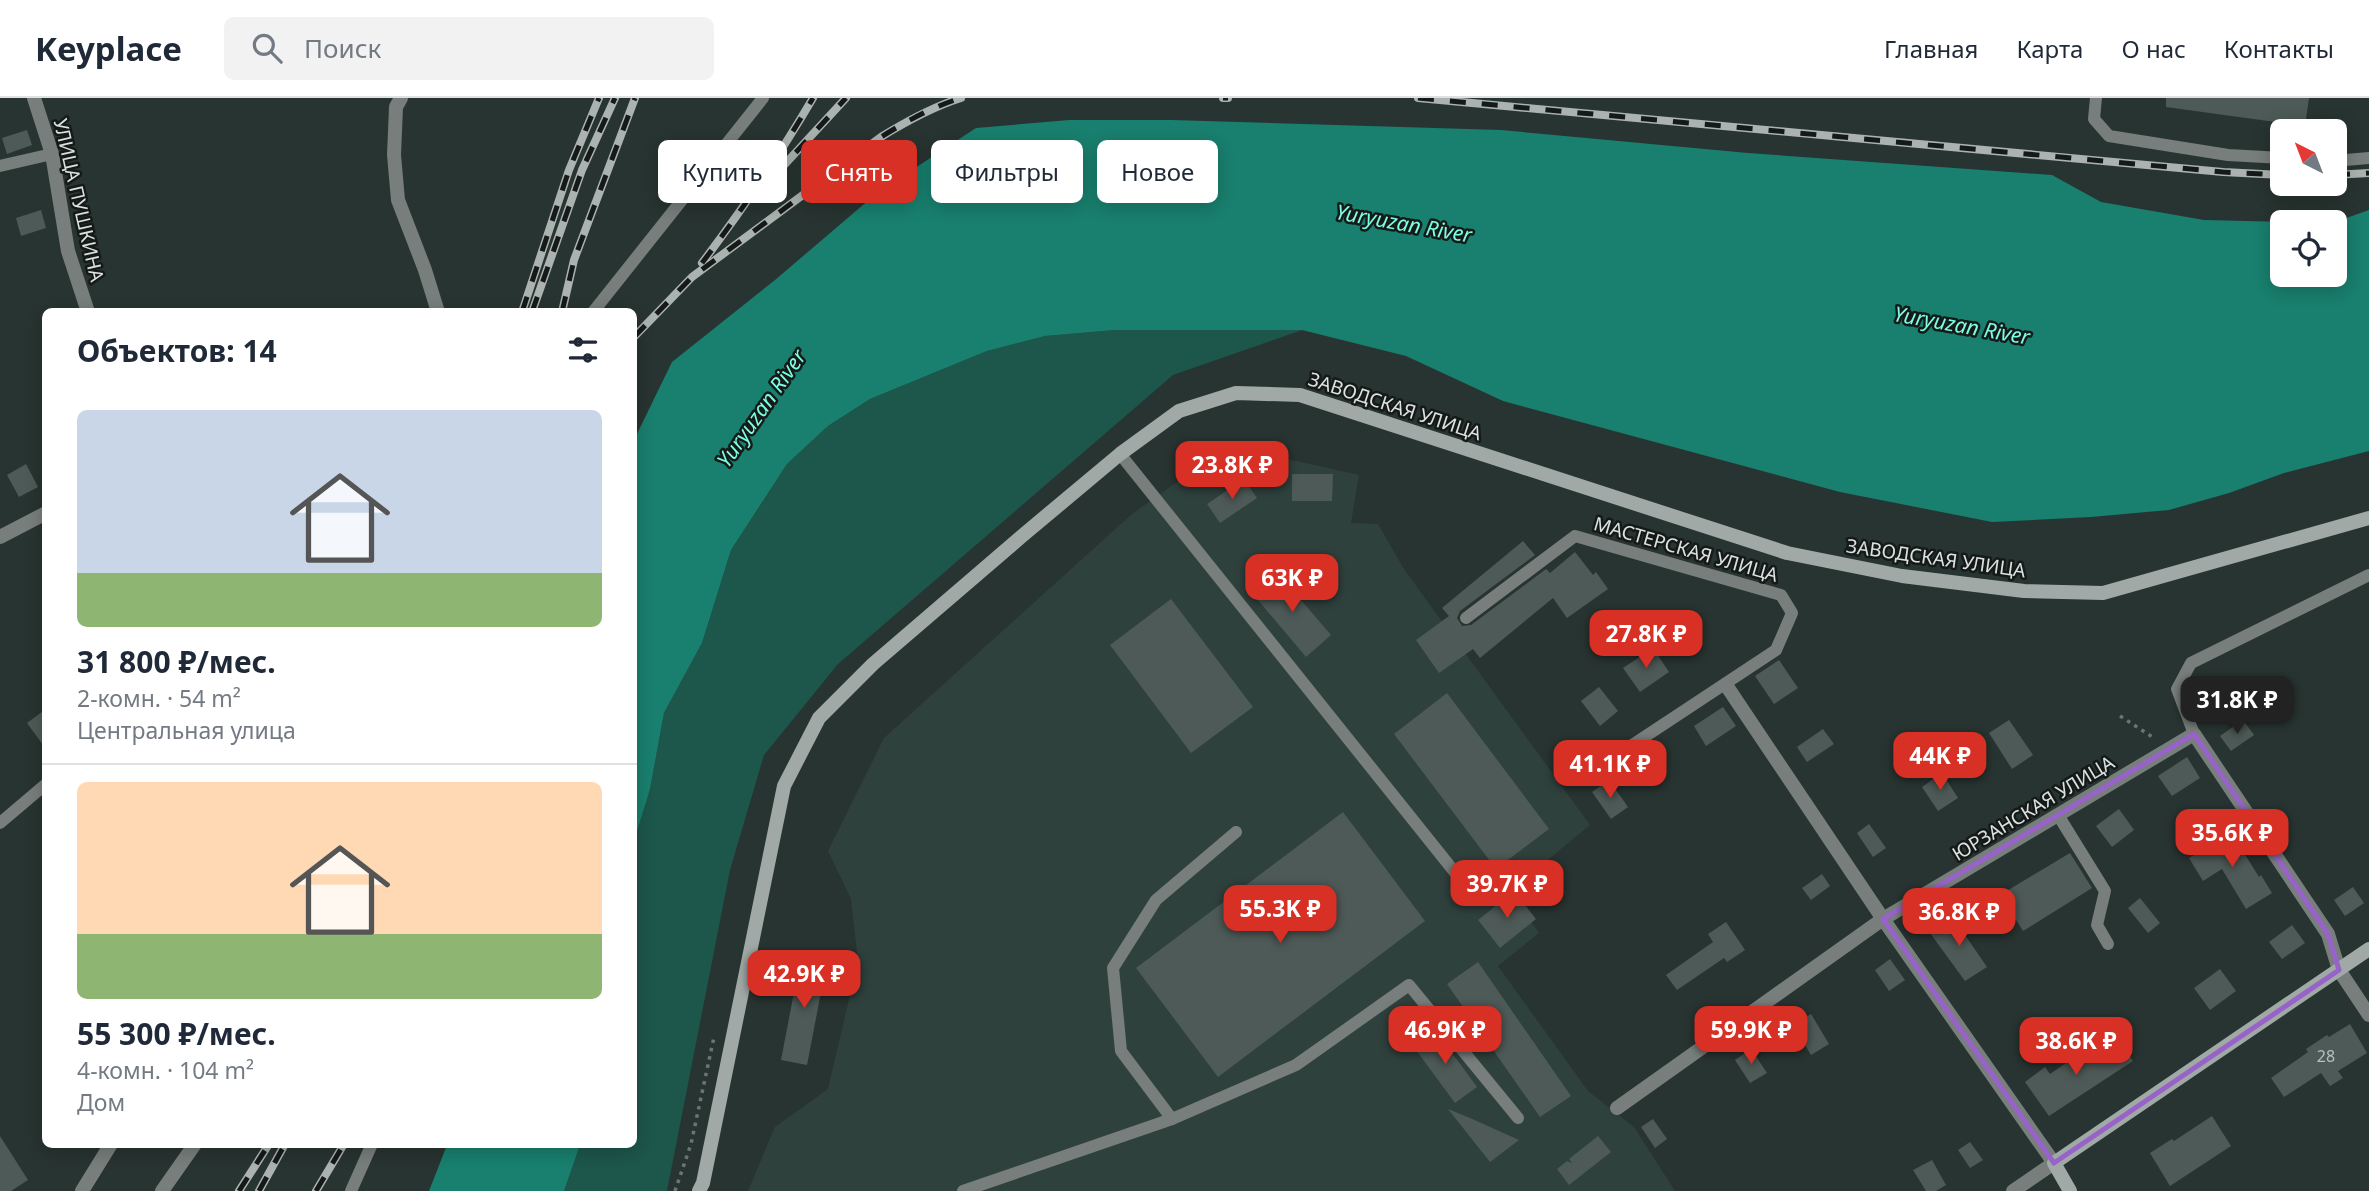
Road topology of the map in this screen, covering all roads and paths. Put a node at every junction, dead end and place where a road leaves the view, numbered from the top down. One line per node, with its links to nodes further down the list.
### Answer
1 (34, 98): 5 (street, УЛИЦА ПУШКИНА)
2 (401, 98): 11 (street)
3 (2096, 98): 6 (lane)
4 (757, 99): 12 (lane)
5 (52, 154): 9 (lane); 10 (street, УЛИЦА ПУШКИНА)
6 (2270, 157)
7 (2369, 158): 8 (lane)
8 (2347, 160)
9 (0, 166)
10 (87, 308)
11 (437, 308)
12 (596, 308)
13 (1120, 454): 15 (street, ЗАВОДСКАЯ УЛИЦА); 28 (lane); 46 (street, ЗАВОДСКАЯ УЛИЦА)
14 (42, 515): 16 (street)
15 (2369, 518)
16 (0, 537)
17 (2369, 575): 21 (lane)
18 (1466, 618): 19 (lane, МАСТЕРСКАЯ УЛИЦА)
19 (1726, 685): 23 (lane, МАСТЕРСКАЯ УЛИЦА); 29 (street)
20 (2120, 716): 22 (path)
21 (2194, 734): 22 (street, ЮРЗАНСКАЯ УЛИЦА); 32 (street)
22 (2175, 745): 25 (street, ЮРЗАНСКАЯ УЛИЦА)
23 (1602, 765)
24 (42, 788): 26 (lane)
25 (2057, 815): 29 (street, ЮРЗАНСКАЯ УЛИЦА); 30 (lane)
26 (0, 823)
27 (1236, 832): 37 (lane)
28 (1469, 890)
29 (1883, 919): 35 (street, ЮРЗАНСКАЯ УЛИЦА); 41 (street)
30 (2108, 944)
31 (2369, 949): 32 (street)
32 (2339, 970): 33 (street); 41 (street)
33 (2369, 1015)
34 (716, 1027): 45 (path)
35 (1617, 1108)
36 (1518, 1118): 37 (lane)
37 (1172, 1119): 47 (lane)
38 (109, 1148): 42 (street)
39 (192, 1148): 43 (street)
40 (370, 1148): 44 (lane)
41 (2054, 1163): 48 (street); 49 (street)
42 (82, 1191)
43 (162, 1191)
44 (351, 1191)
45 (675, 1191)
46 (699, 1191)
47 (963, 1191)
48 (2012, 1191)
49 (2070, 1191)

